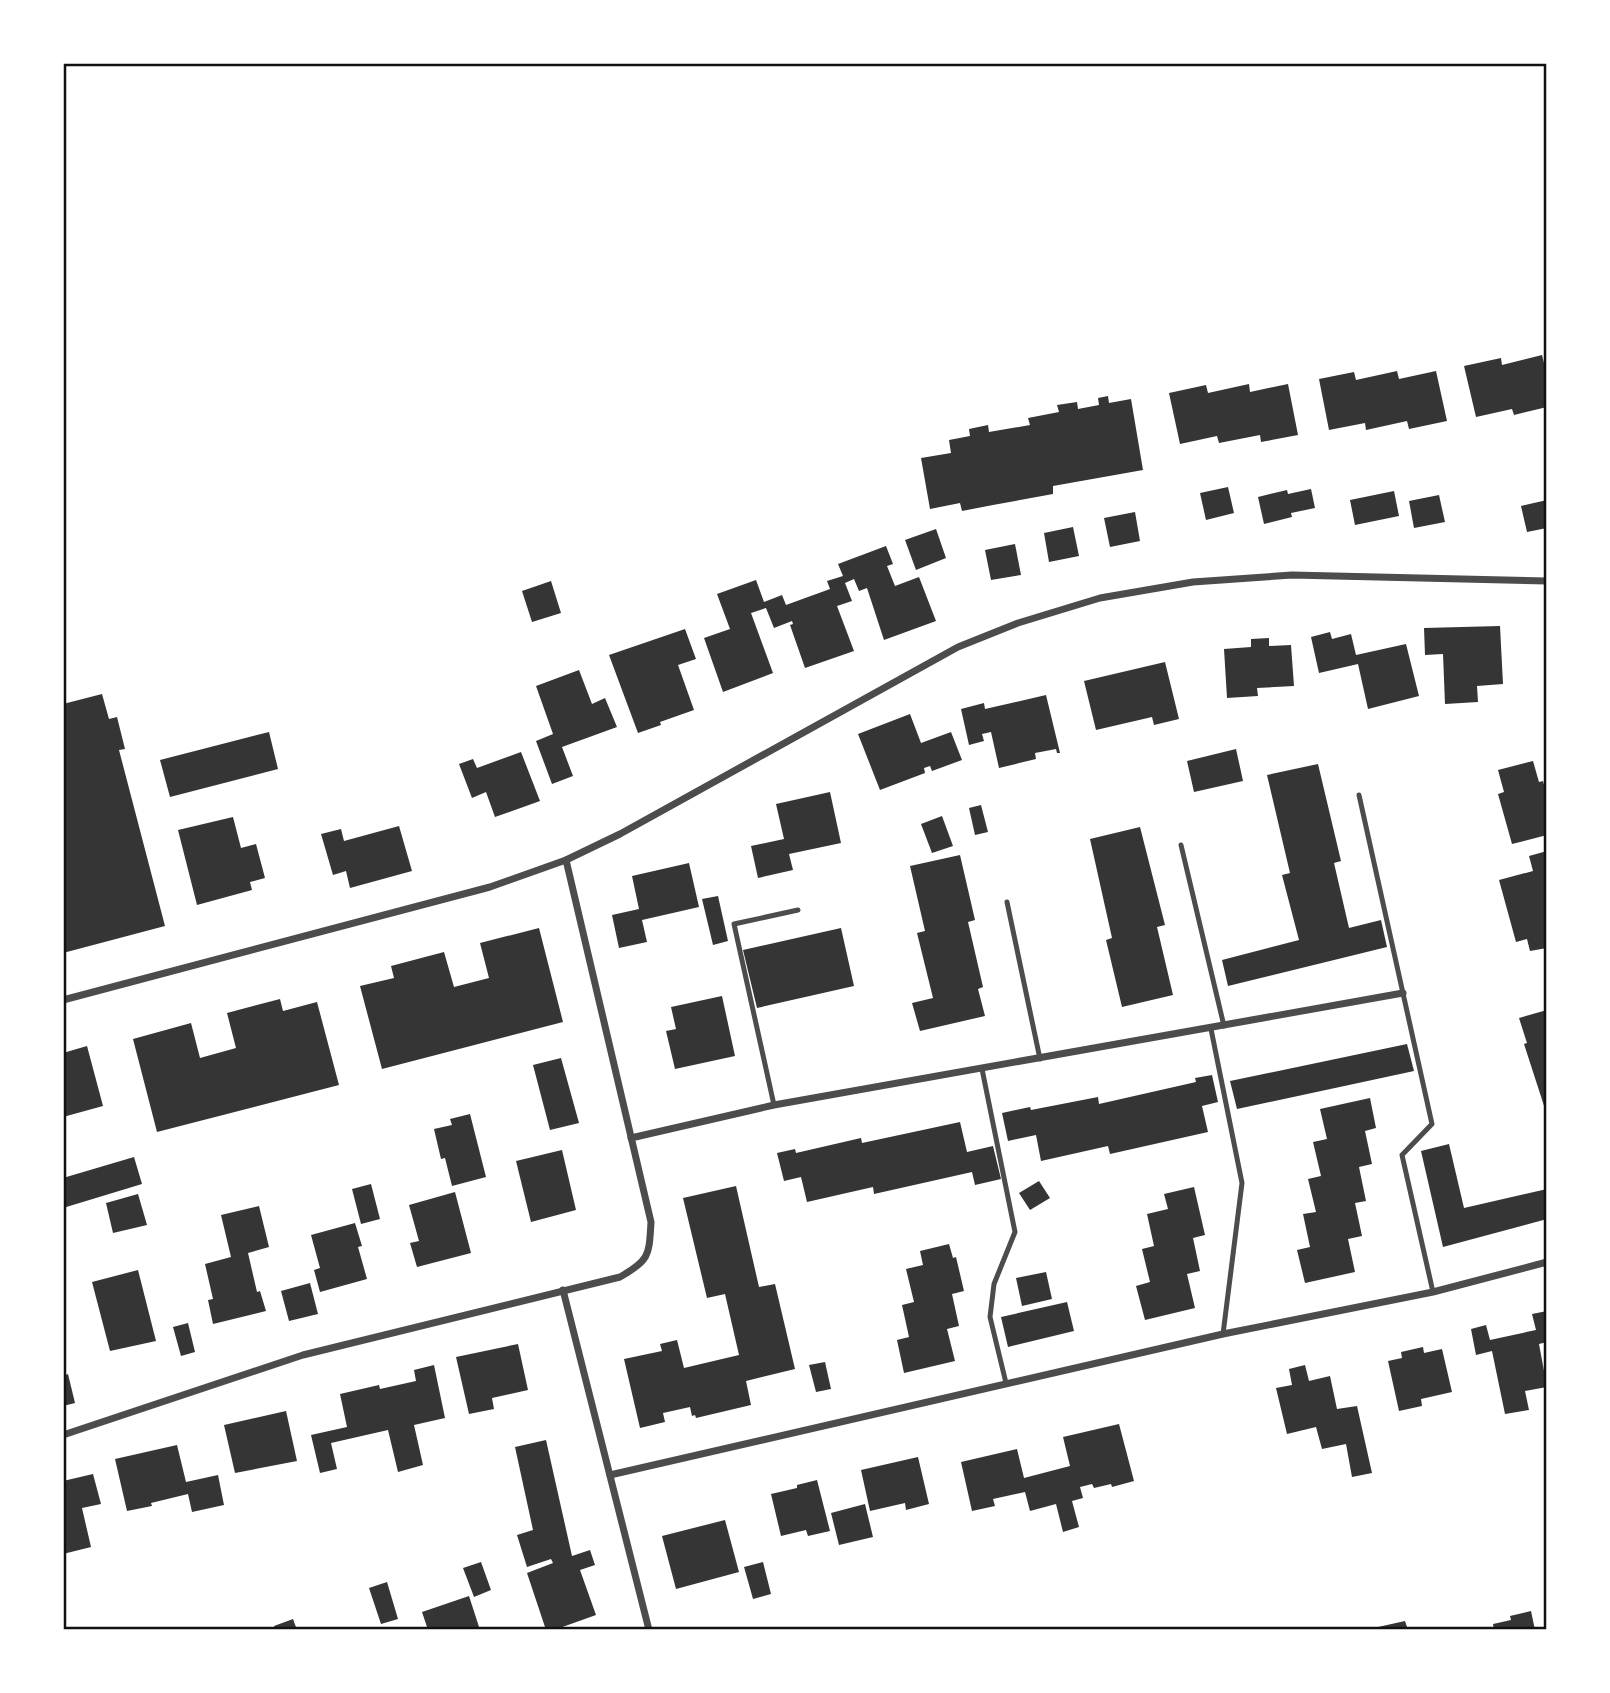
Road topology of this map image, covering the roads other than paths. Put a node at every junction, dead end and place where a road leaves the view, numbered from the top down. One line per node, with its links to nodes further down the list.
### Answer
1 (1547, 581): 4 (street)
2 (1359, 795): 7 (lane)
3 (1181, 845): 9 (lane)
4 (566, 860): 8 (street); 14 (street)
5 (1007, 902): 11 (lane)
6 (797, 910): 13 (lane)
7 (1403, 993): 9 (street); 17 (lane)
8 (63, 1000)
9 (1224, 1026): 10 (street)
10 (1211, 1029): 11 (street); 18 (lane)
11 (1040, 1059): 12 (street)
12 (982, 1069): 13 (street); 19 (lane)
13 (774, 1105): 14 (street)
14 (631, 1138): 16 (street)
15 (1547, 1262): 17 (street)
16 (563, 1290): 20 (street); 21 (street)
17 (1433, 1292): 18 (street)
18 (1223, 1334): 19 (street)
19 (1006, 1383): 21 (street)
20 (63, 1435)
21 (610, 1475): 22 (street)
22 (649, 1630)

